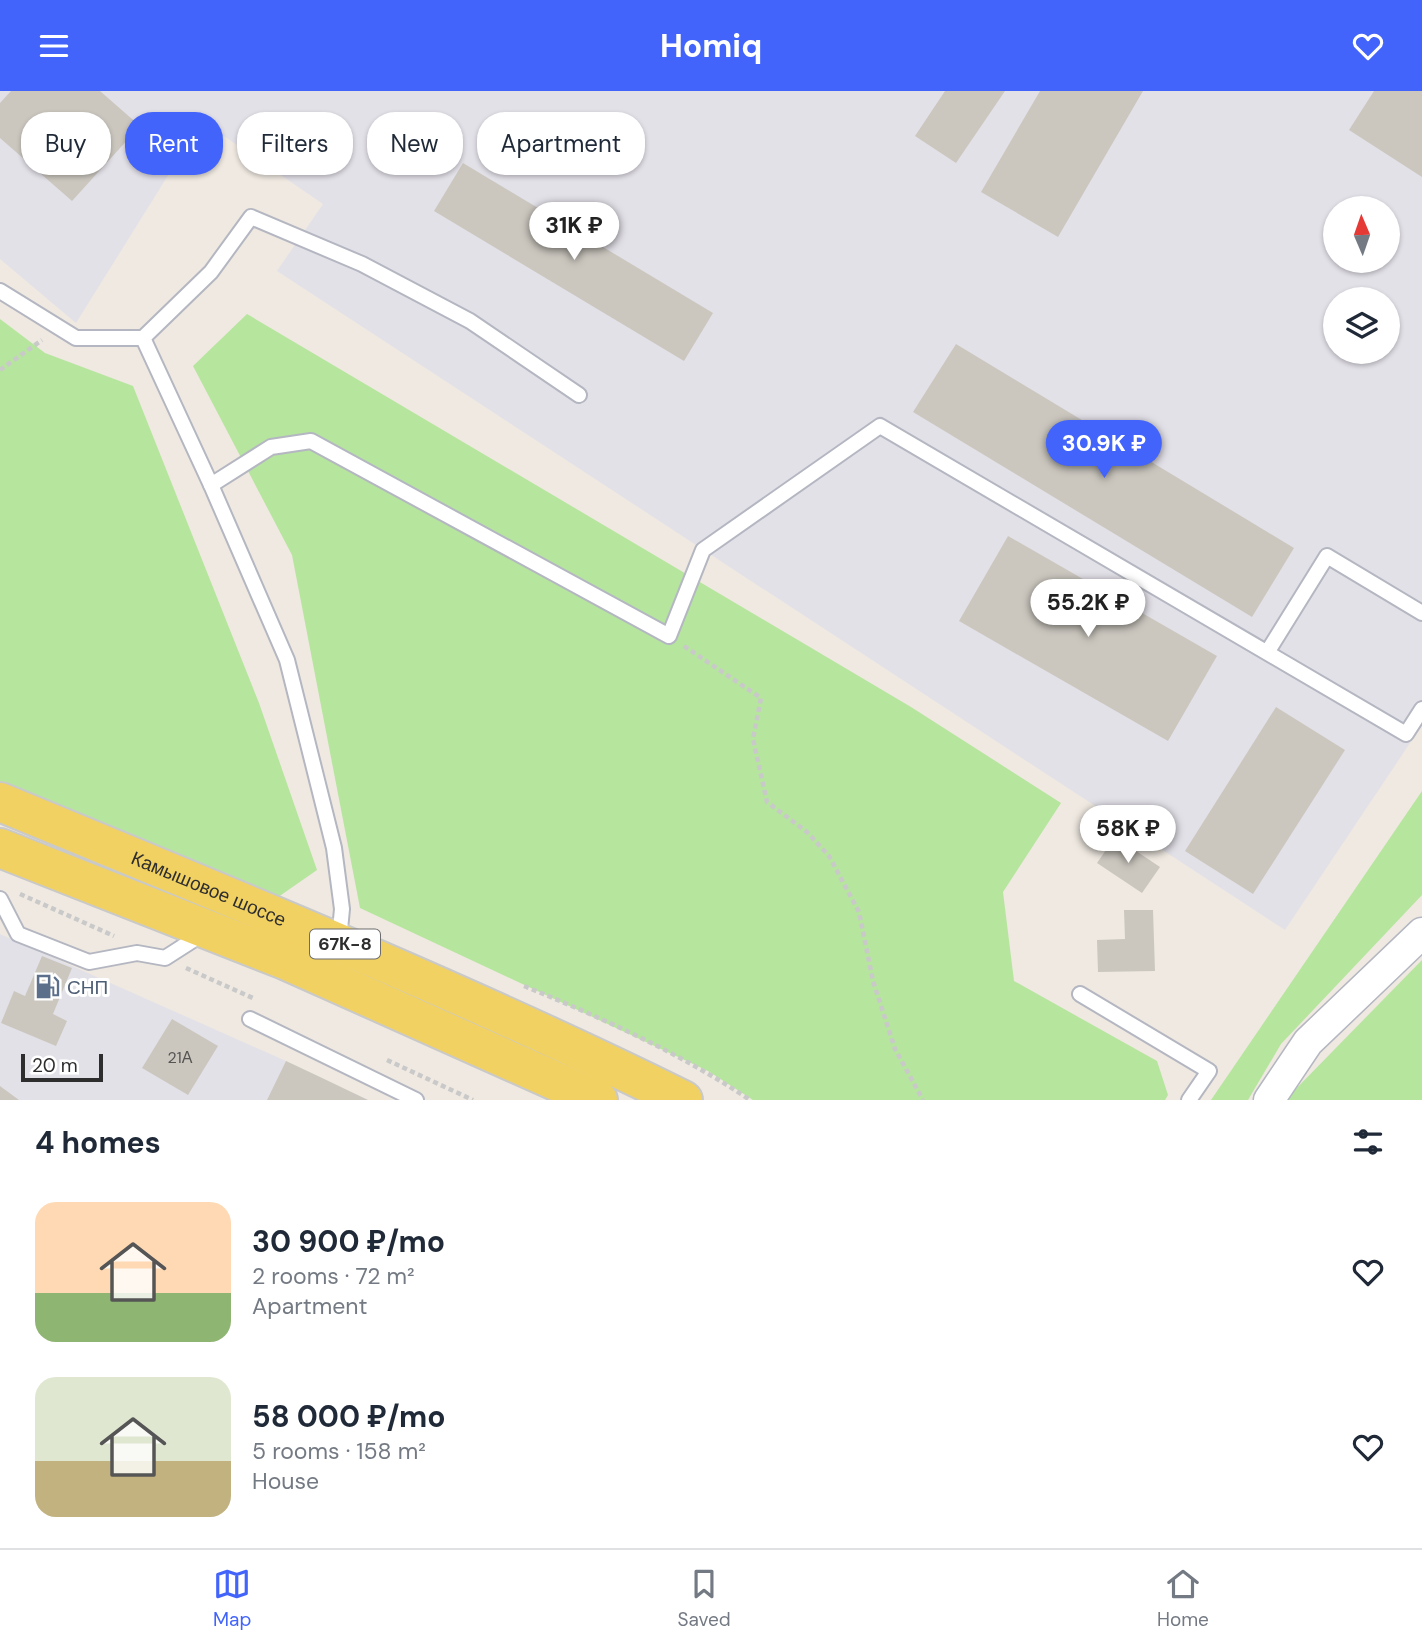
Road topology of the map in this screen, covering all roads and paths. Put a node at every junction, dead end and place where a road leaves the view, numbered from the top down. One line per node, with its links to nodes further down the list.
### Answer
1 (0, 291): 2 (lane)
2 (59, 328): 3 (lane); 4 (path)
3 (143, 338): 5 (lane); 6 (lane)
4 (0, 370)
5 (579, 395)
6 (211, 485): 8 (lane); 16 (lane)
7 (1422, 613): 9 (lane)
8 (669, 636): 9 (lane); 23 (path)
9 (1268, 651): 10 (lane)
10 (1422, 709)
11 (0, 802): 16 (main road, Камышовое шоссе / 67К-8)
12 (0, 848): 14 (main road, Камышовое шоссе / 67К-8)
13 (6, 895): 17 (path); 17 (lane)
14 (209, 930): 17 (lane); 21 (main road, Камышовое шоссе / 67К-8)
15 (1422, 933): 25 (street)
16 (339, 942): 22 (main road, Камышовое шоссе / 67К-8)
17 (165, 958)
18 (1080, 994): 24 (lane)
19 (250, 1019): 20 (lane)
20 (416, 1100)
21 (598, 1100)
22 (683, 1100)
23 (923, 1100)
24 (1189, 1100)
25 (1269, 1100)

